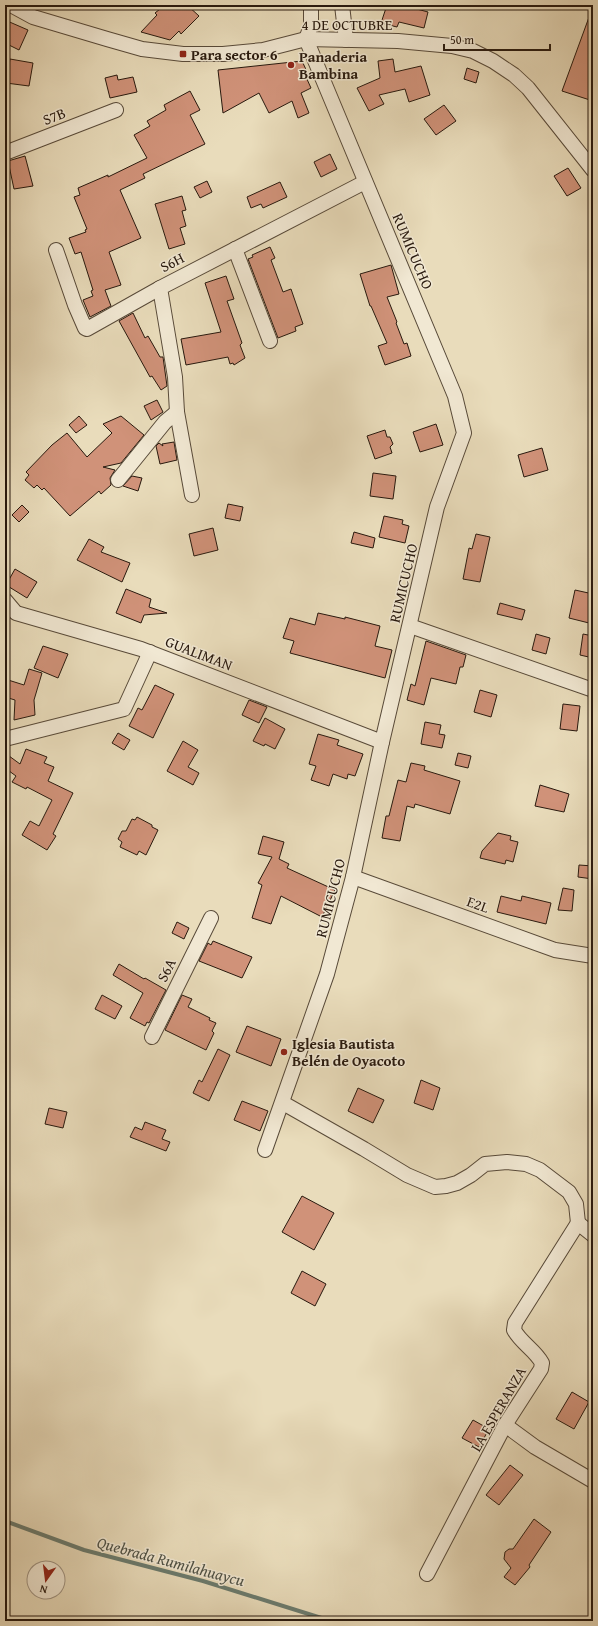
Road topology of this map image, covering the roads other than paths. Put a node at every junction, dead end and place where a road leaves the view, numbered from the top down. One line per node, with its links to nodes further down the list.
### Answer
1 (11, 5): 4 (street, 4 DE OCTUBRE)
2 (311, 5): 4 (street)
3 (342, 5): 5 (street)
4 (306, 39): 5 (street, 4 DE OCTUBRE); 9 (street, RUMICUCHO)
5 (346, 40): 8 (street, 4 DE OCTUBRE)
6 (116, 110): 7 (street, S7B)
7 (5, 153)
8 (593, 170)
9 (365, 182): 10 (street, S6H); 18 (street, RUMICUCHO)
10 (235, 249): 12 (street, S6H); 13 (street)
11 (56, 250): 12 (street)
12 (160, 288): 14 (street, S6H)
13 (270, 341)
14 (177, 412): 15 (street); 16 (street, S6H)
15 (118, 480)
16 (192, 495)
17 (5, 600): 19 (street, GUALIMAN)
18 (410, 626): 20 (street); 22 (street, RUMICUCHO)
19 (150, 652): 21 (street); 22 (street, GUALIMAN)
20 (593, 690)
21 (5, 740)
22 (382, 742): 23 (street, RUMICUCHO)
23 (353, 877): 25 (street, E2L); 27 (street, RUMICUCHO)
24 (211, 918): 26 (street, S6A)
25 (593, 956)
26 (152, 1037)
27 (283, 1103): 28 (street, RUMICUCHO); 29 (street)
28 (266, 1150)
29 (578, 1223): 30 (street); 31 (street, LA ESPERANZA)
30 (593, 1235)
31 (505, 1425): 32 (street); 33 (street, LA ESPERANZA)
32 (593, 1481)
33 (426, 1574)

